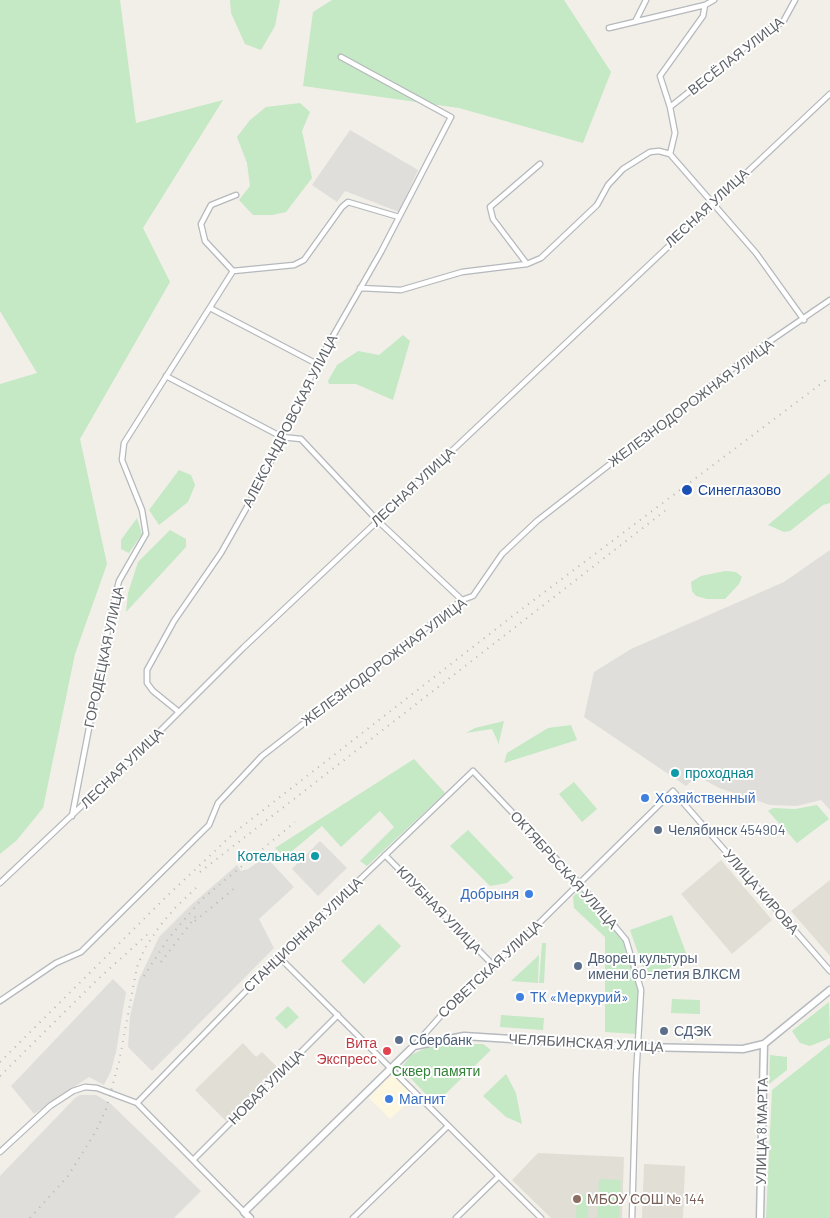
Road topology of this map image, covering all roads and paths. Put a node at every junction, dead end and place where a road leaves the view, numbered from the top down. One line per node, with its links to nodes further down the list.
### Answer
1 (646, 0): 5 (street)
2 (714, 0): 4 (street)
3 (795, 0): 9 (street, ВЕСЁЛАЯ УЛИЦА)
4 (705, 5): 5 (street); 9 (street)
5 (635, 22): 6 (street)
6 (609, 28)
7 (341, 57): 14 (street, АЛЕКСАНДРОВСКАЯ УЛИЦА)
8 (830, 94): 13 (street, ЛЕСНАЯ УЛИЦА)
9 (670, 106): 10 (street)
10 (670, 154): 13 (street); 15 (street)
11 (540, 164): 15 (street)
12 (236, 195): 16 (street)
13 (713, 203): 20 (street); 24 (street, ЛЕСНАЯ УЛИЦА)
14 (399, 217): 16 (street); 17 (street, АЛЕКСАНДРОВСКАЯ УЛИЦА)
15 (527, 264): 17 (street)
16 (233, 271): 19 (street, ГОРОДЕЦКАЯ УЛИЦА)
17 (360, 288): 21 (street, АЛЕКСАНДРОВСКАЯ УЛИЦА)
18 (830, 300): 20 (street, ЖЕЛЕЗНОДОРОЖНАЯ УЛИЦА)
19 (210, 308): 21 (street); 22 (street, ГОРОДЕЦКАЯ УЛИЦА)
20 (804, 320): 25 (street, ЖЕЛЕЗНОДОРОЖНАЯ УЛИЦА)
21 (317, 364): 23 (street, АЛЕКСАНДРОВСКАЯ УЛИЦА)
22 (166, 376): 23 (street); 29 (street, ГОРОДЕЦКАЯ УЛИЦА)
23 (282, 437): 24 (street); 26 (street, АЛЕКСАНДРОВСКАЯ УЛИЦА)
24 (378, 520): 25 (street); 26 (street, ЛЕСНАЯ УЛИЦА)
25 (462, 600): 37 (street, ЖЕЛЕЗНОДОРОЖНАЯ УЛИЦА)
26 (179, 712): 29 (street, ЛЕСНАЯ УЛИЦА)
27 (473, 770): 30 (street, СТАНЦИОННАЯ УЛИЦА); 32 (street, ОКТЯБРЬСКАЯ УЛИЦА)
28 (673, 791): 32 (street, СОВЕТСКАЯ УЛИЦА); 35 (street, УЛИЦА КИРОВА)
29 (72, 816): 31 (street, ЛЕСНАЯ УЛИЦА)
30 (386, 855): 33 (street, СТАНЦИОННАЯ УЛИЦА); 34 (street, КЛУБНАЯ УЛИЦА)
31 (0, 883)
32 (580, 884): 34 (street, СОВЕТСКАЯ УЛИЦА); 41 (street, ОКТЯБРЬСКАЯ УЛИЦА)
33 (279, 957): 38 (street); 43 (street, СТАНЦИОННАЯ УЛИЦА)
34 (493, 965): 40 (street, СОВЕТСКАЯ УЛИЦА)
35 (830, 972)
36 (830, 991): 39 (street, ЧЕЛЯБИНСКАЯ УЛИЦА)
37 (0, 1001)
38 (338, 1015): 42 (street); 46 (street, НОВАЯ УЛИЦА)
39 (764, 1044): 41 (street, ЧЕЛЯБИНСКАЯ УЛИЦА); 54 (street, УЛИЦА 8 МАРТА)
40 (414, 1046): 41 (street, ЧЕЛЯБИНСКАЯ УЛИЦА); 42 (street, СОВЕТСКАЯ УЛИЦА)
41 (638, 1047): 53 (street, ОКТЯБРЬСКАЯ УЛИЦА)
42 (390, 1068): 44 (street); 48 (street, СОВЕТСКАЯ УЛИЦА)
43 (137, 1103): 45 (street); 46 (street)
44 (448, 1126): 47 (street); 50 (street)
45 (0, 1152)
46 (193, 1160): 48 (street)
47 (498, 1177): 51 (street); 52 (street)
48 (244, 1212): 49 (street)
49 (250, 1218)
50 (353, 1218)
51 (456, 1218)
52 (541, 1218)
53 (632, 1218)
54 (760, 1218)

